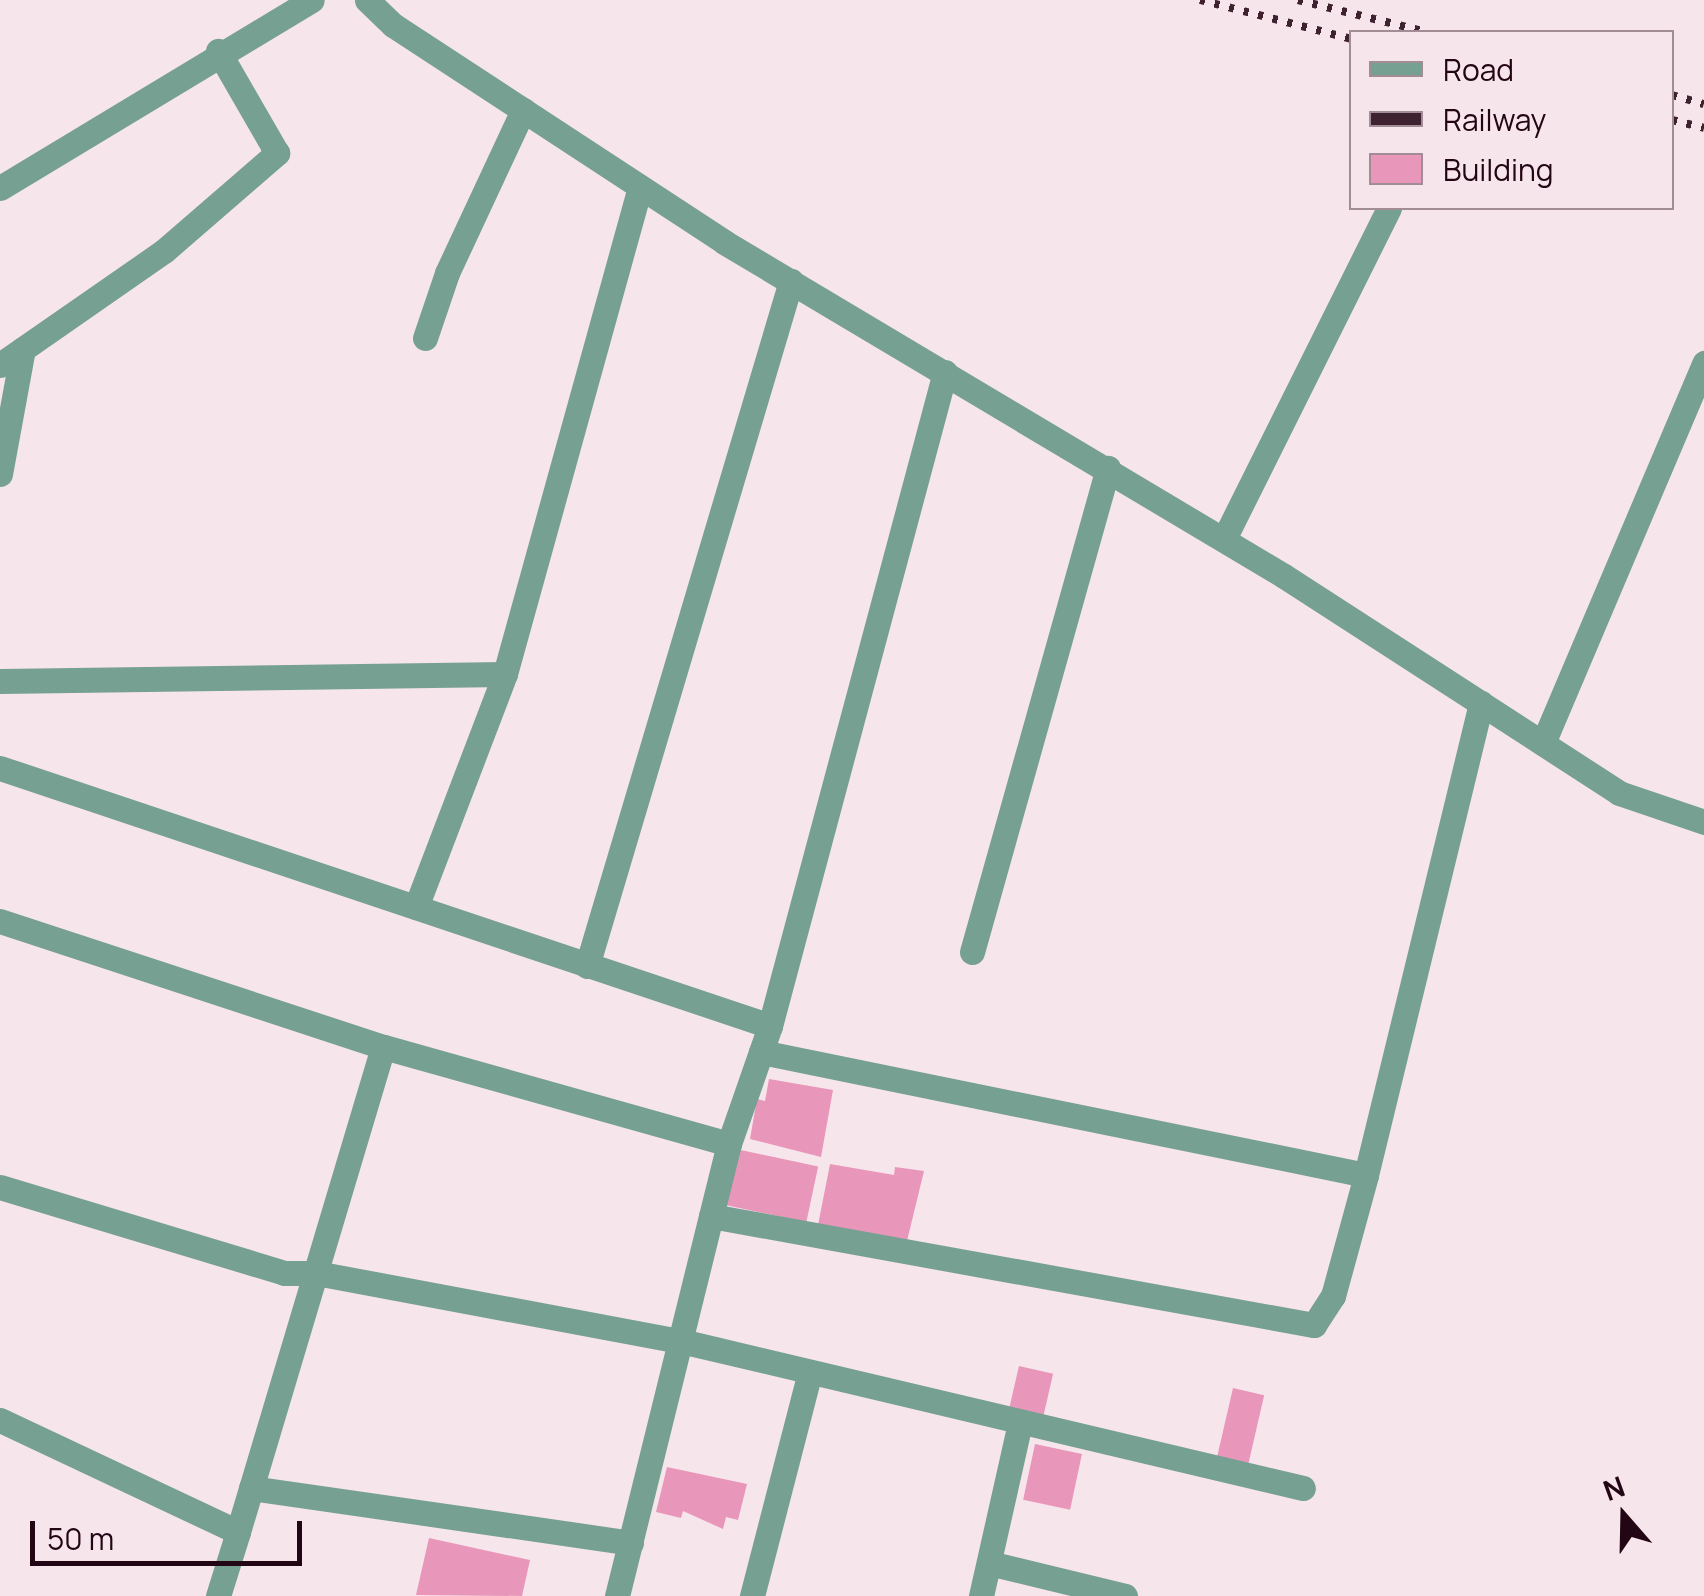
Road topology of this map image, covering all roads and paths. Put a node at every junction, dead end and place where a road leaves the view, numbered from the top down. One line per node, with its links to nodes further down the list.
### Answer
1 (312, 0): 3 (street)
2 (367, 0): 4 (street)
3 (218, 51): 6 (street); 10 (street)
4 (523, 110): 5 (street); 9 (street)
5 (640, 187): 8 (street); 17 (street)
6 (0, 188)
7 (1387, 210): 16 (street)
8 (791, 282): 13 (street); 26 (street)
9 (425, 338)
10 (23, 349): 12 (street); 15 (street)
11 (1704, 363): 20 (street)
12 (0, 365)
13 (945, 372): 14 (street); 27 (street)
14 (1108, 468): 16 (street); 25 (street)
15 (0, 474)
16 (1224, 540): 19 (street)
17 (505, 674): 18 (street); 23 (street)
18 (0, 681)
19 (1481, 704): 20 (street); 31 (street)
20 (1542, 743): 22 (street)
21 (0, 768): 23 (street)
22 (1704, 822)
23 (416, 908): 26 (street)
24 (0, 921): 28 (street)
25 (972, 952)
26 (586, 966): 27 (street)
27 (770, 1026): 29 (street)
28 (383, 1047): 30 (street); 34 (street)
29 (761, 1052): 30 (street); 31 (street)
30 (729, 1144): 33 (street)
31 (1366, 1175): 33 (street)
32 (0, 1187): 34 (street)
33 (712, 1216): 35 (street)
34 (316, 1273): 35 (street); 39 (street)
35 (680, 1342): 36 (street); 42 (street)
36 (810, 1372): 38 (street); 46 (street)
37 (0, 1420): 41 (street)
38 (1020, 1423): 40 (street); 43 (street)
39 (252, 1488): 41 (street); 42 (street)
40 (1303, 1488)
41 (238, 1532): 44 (street)
42 (631, 1543): 45 (street)
43 (989, 1563): 47 (street); 48 (street)
44 (218, 1596)
45 (618, 1596)
46 (752, 1596)
47 (981, 1596)
48 (1125, 1596)

